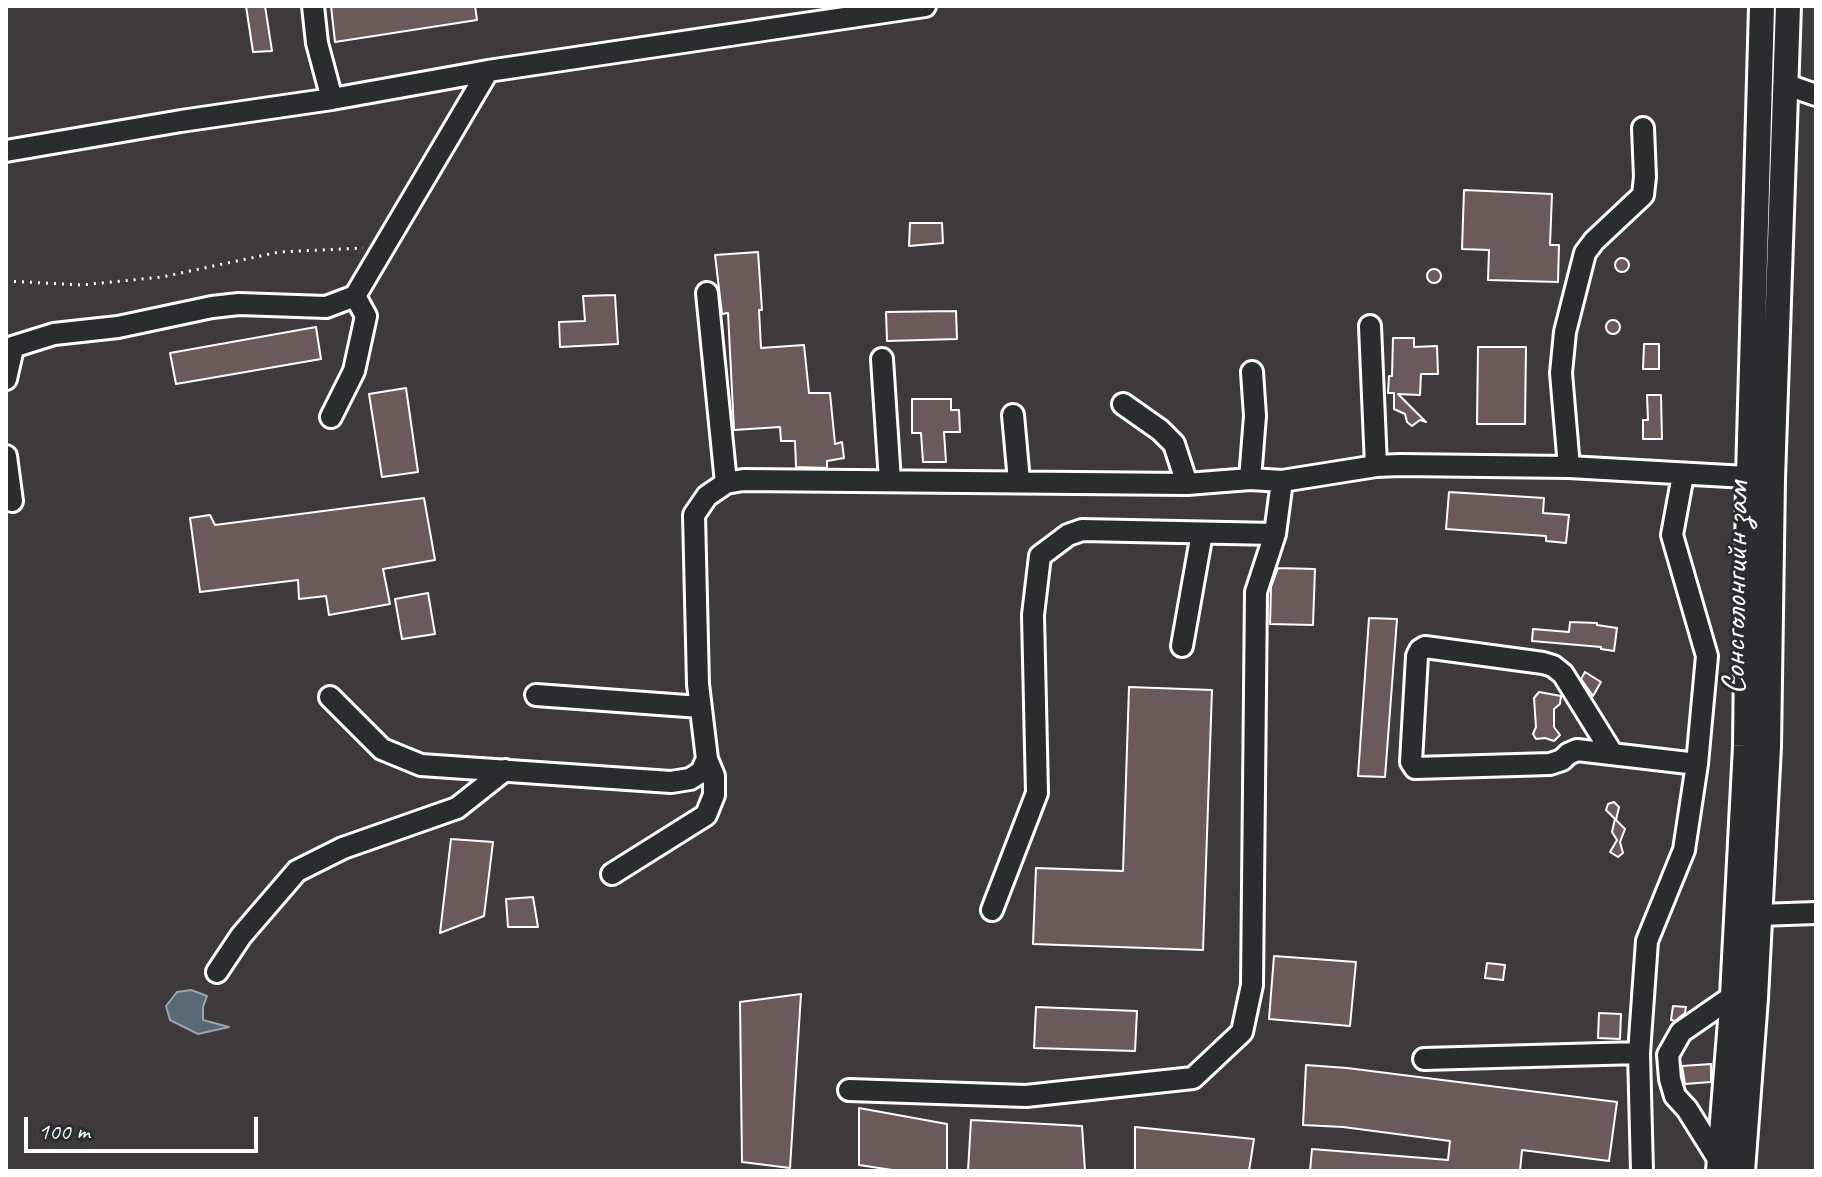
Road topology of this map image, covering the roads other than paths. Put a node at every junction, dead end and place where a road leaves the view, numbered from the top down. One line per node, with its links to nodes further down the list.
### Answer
1 (313, 6): 8 (lane)
2 (925, 6): 5 (lane)
3 (1762, 6): 25 (main road, Сонсголонгийн зам)
4 (1788, 6): 6 (main road, Сонсголонгийн зам)
5 (488, 71): 8 (lane); 12 (lane)
6 (1787, 85): 7 (lane); 25 (main road, Сонсголонгийн зам)
7 (1816, 95)
8 (332, 99): 10 (lane)
9 (1643, 128): 23 (lane)
10 (6, 151)
11 (707, 293): 30 (lane)
12 (355, 296): 14 (lane); 20 (lane)
13 (1370, 326): 22 (lane)
14 (10, 348): 17 (lane)
15 (882, 359): 27 (lane)
16 (1252, 372): 26 (lane)
17 (6, 379)
18 (1123, 404): 31 (lane)
19 (1013, 415): 28 (lane)
20 (331, 417)
21 (6, 456): 32 (lane)
22 (1376, 466): 23 (lane); 29 (lane)
23 (1569, 467): 24 (lane)
24 (1683, 475): 25 (lane); 41 (lane)
25 (1761, 478): 46 (main road, Сонсголонгийн зам); 48 (main road, Сонсголонгийн зам)
26 (1250, 479): 29 (lane); 31 (lane)
27 (890, 481): 28 (lane); 30 (lane)
28 (1019, 481): 31 (lane)
29 (1282, 481): 34 (lane)
30 (726, 483): 38 (lane)
31 (1187, 484)
32 (12, 501)
33 (1202, 533): 34 (lane); 35 (lane); 44 (lane)
34 (1275, 534): 51 (lane)
35 (1182, 646)
36 (536, 695): 38 (lane)
37 (330, 697): 42 (lane)
38 (700, 707): 40 (lane)
39 (1612, 753): 39 (lane); 41 (lane)
40 (707, 759): 42 (lane); 43 (lane)
41 (1697, 764): 49 (lane)
42 (505, 770): 47 (lane)
43 (612, 874)
44 (992, 910)
45 (1816, 913): 46 (lane)
46 (1759, 915): 52 (main road, Сонсголонгийн зам)
47 (217, 972)
48 (1733, 996): 52 (main road, Сонсголонгийн зам); 52 (lane)
49 (1639, 1053): 50 (lane); 53 (lane)
50 (1424, 1059)
51 (849, 1090)
52 (1727, 1168)
53 (1642, 1171)

